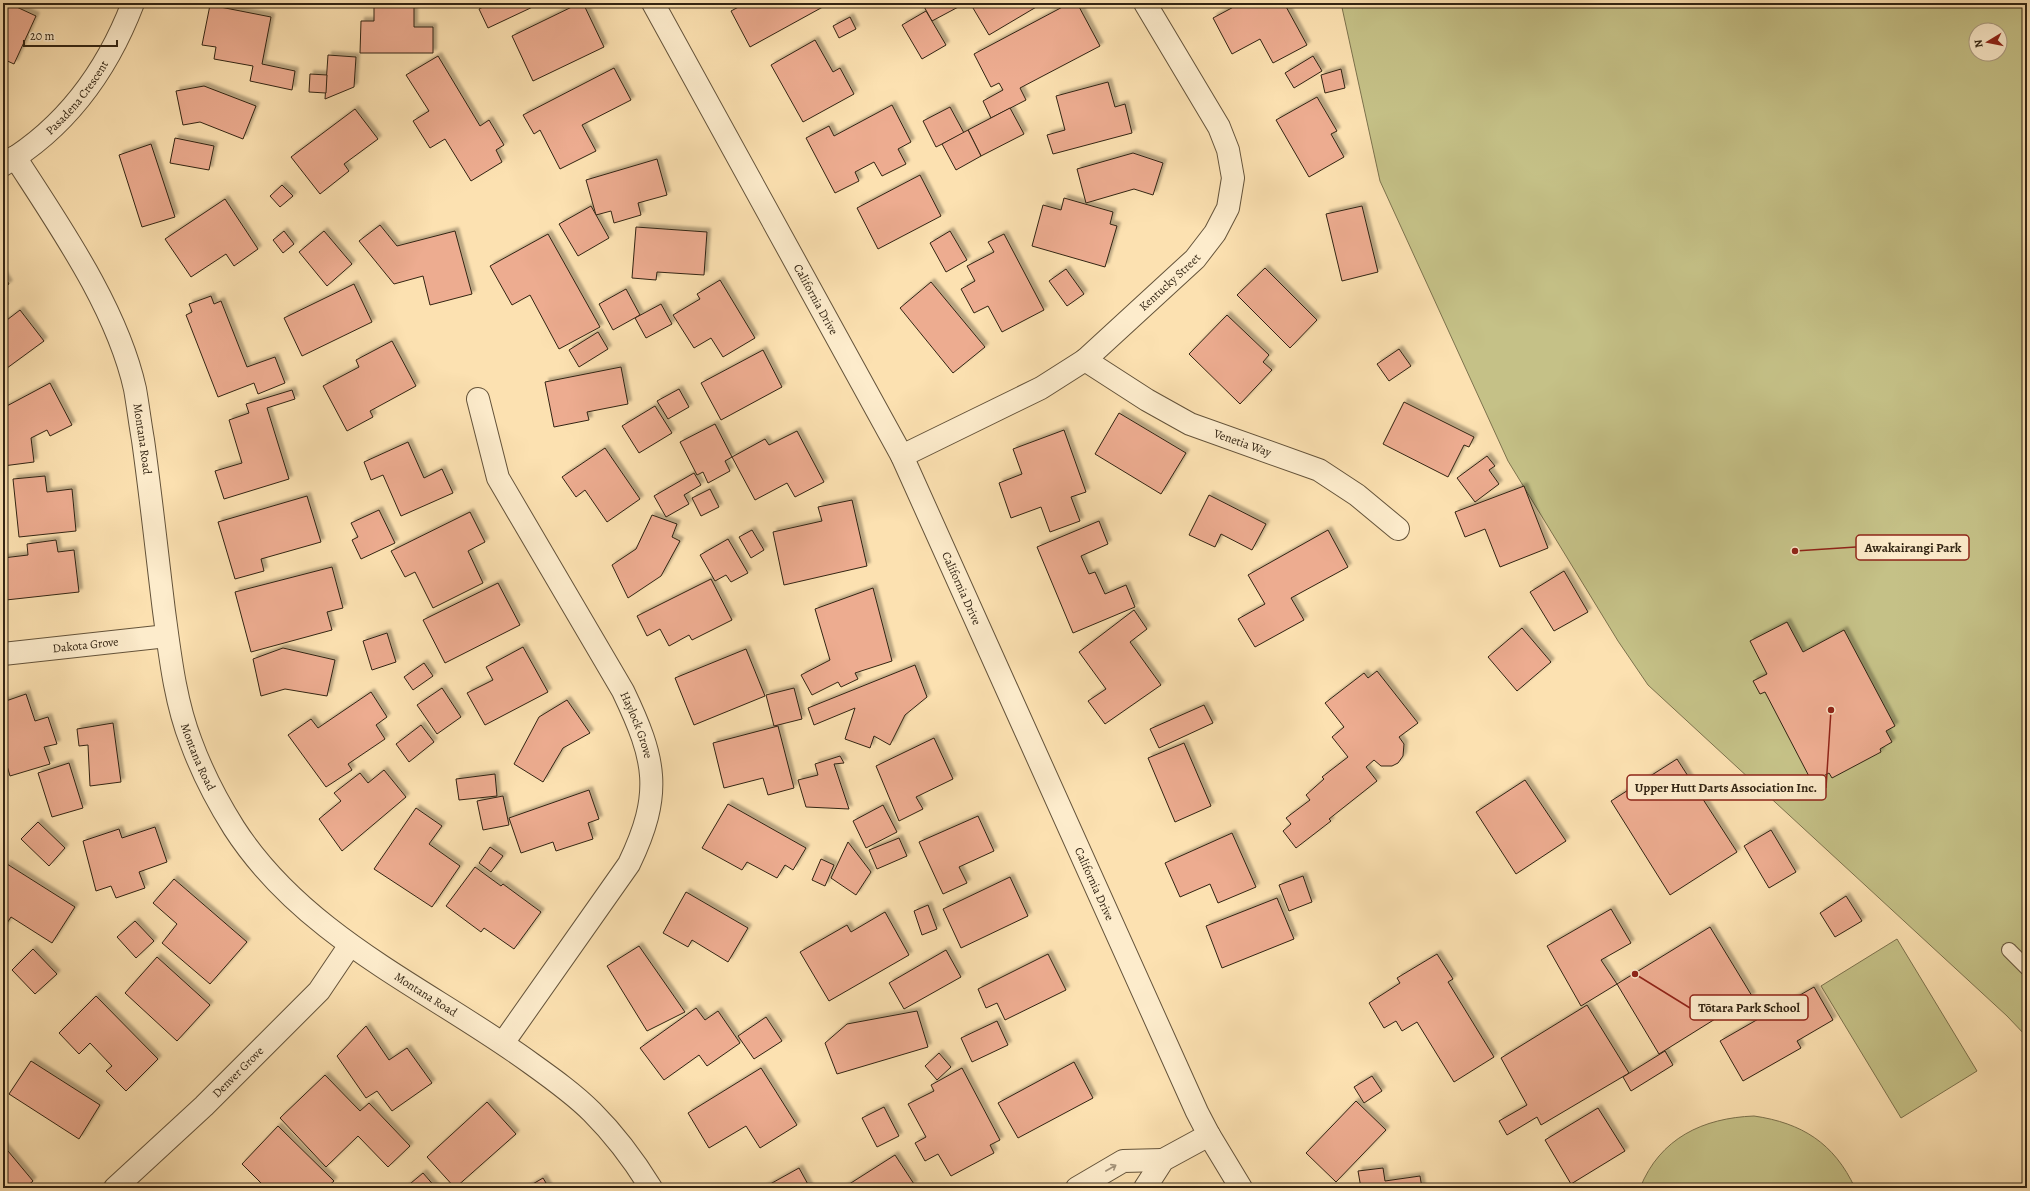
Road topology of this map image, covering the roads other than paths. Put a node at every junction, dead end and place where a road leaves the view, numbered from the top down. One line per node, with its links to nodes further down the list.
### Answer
1 (133, 3): 4 (street, Pasadena Crescent)
2 (653, 3): 7 (street, California Drive)
3 (1145, 3): 5 (street, Kentucky Street)
4 (9, 161): 9 (street, Montana Road)
5 (1085, 360): 7 (street, Kentucky Street); 8 (street, Venetia Way)
6 (478, 399): 14 (street, Haylock Grove)
7 (902, 456): 15 (street, California Drive)
8 (1398, 529)
9 (167, 636): 10 (street, Dakota Grove); 11 (street, Montana Road)
10 (3, 654)
11 (350, 945): 14 (street, Montana Road); 17 (street, Denver Grove)
12 (2009, 950): 13 (lane)
13 (2027, 968)
14 (503, 1043): 18 (street, Montana Road)
15 (1209, 1134): 16 (street); 21 (street, California Drive)
16 (1163, 1160): 19 (street, one-way to 16); 20 (street)
17 (115, 1188)
18 (651, 1188)
19 (1077, 1188)
20 (1145, 1188)
21 (1241, 1188)

